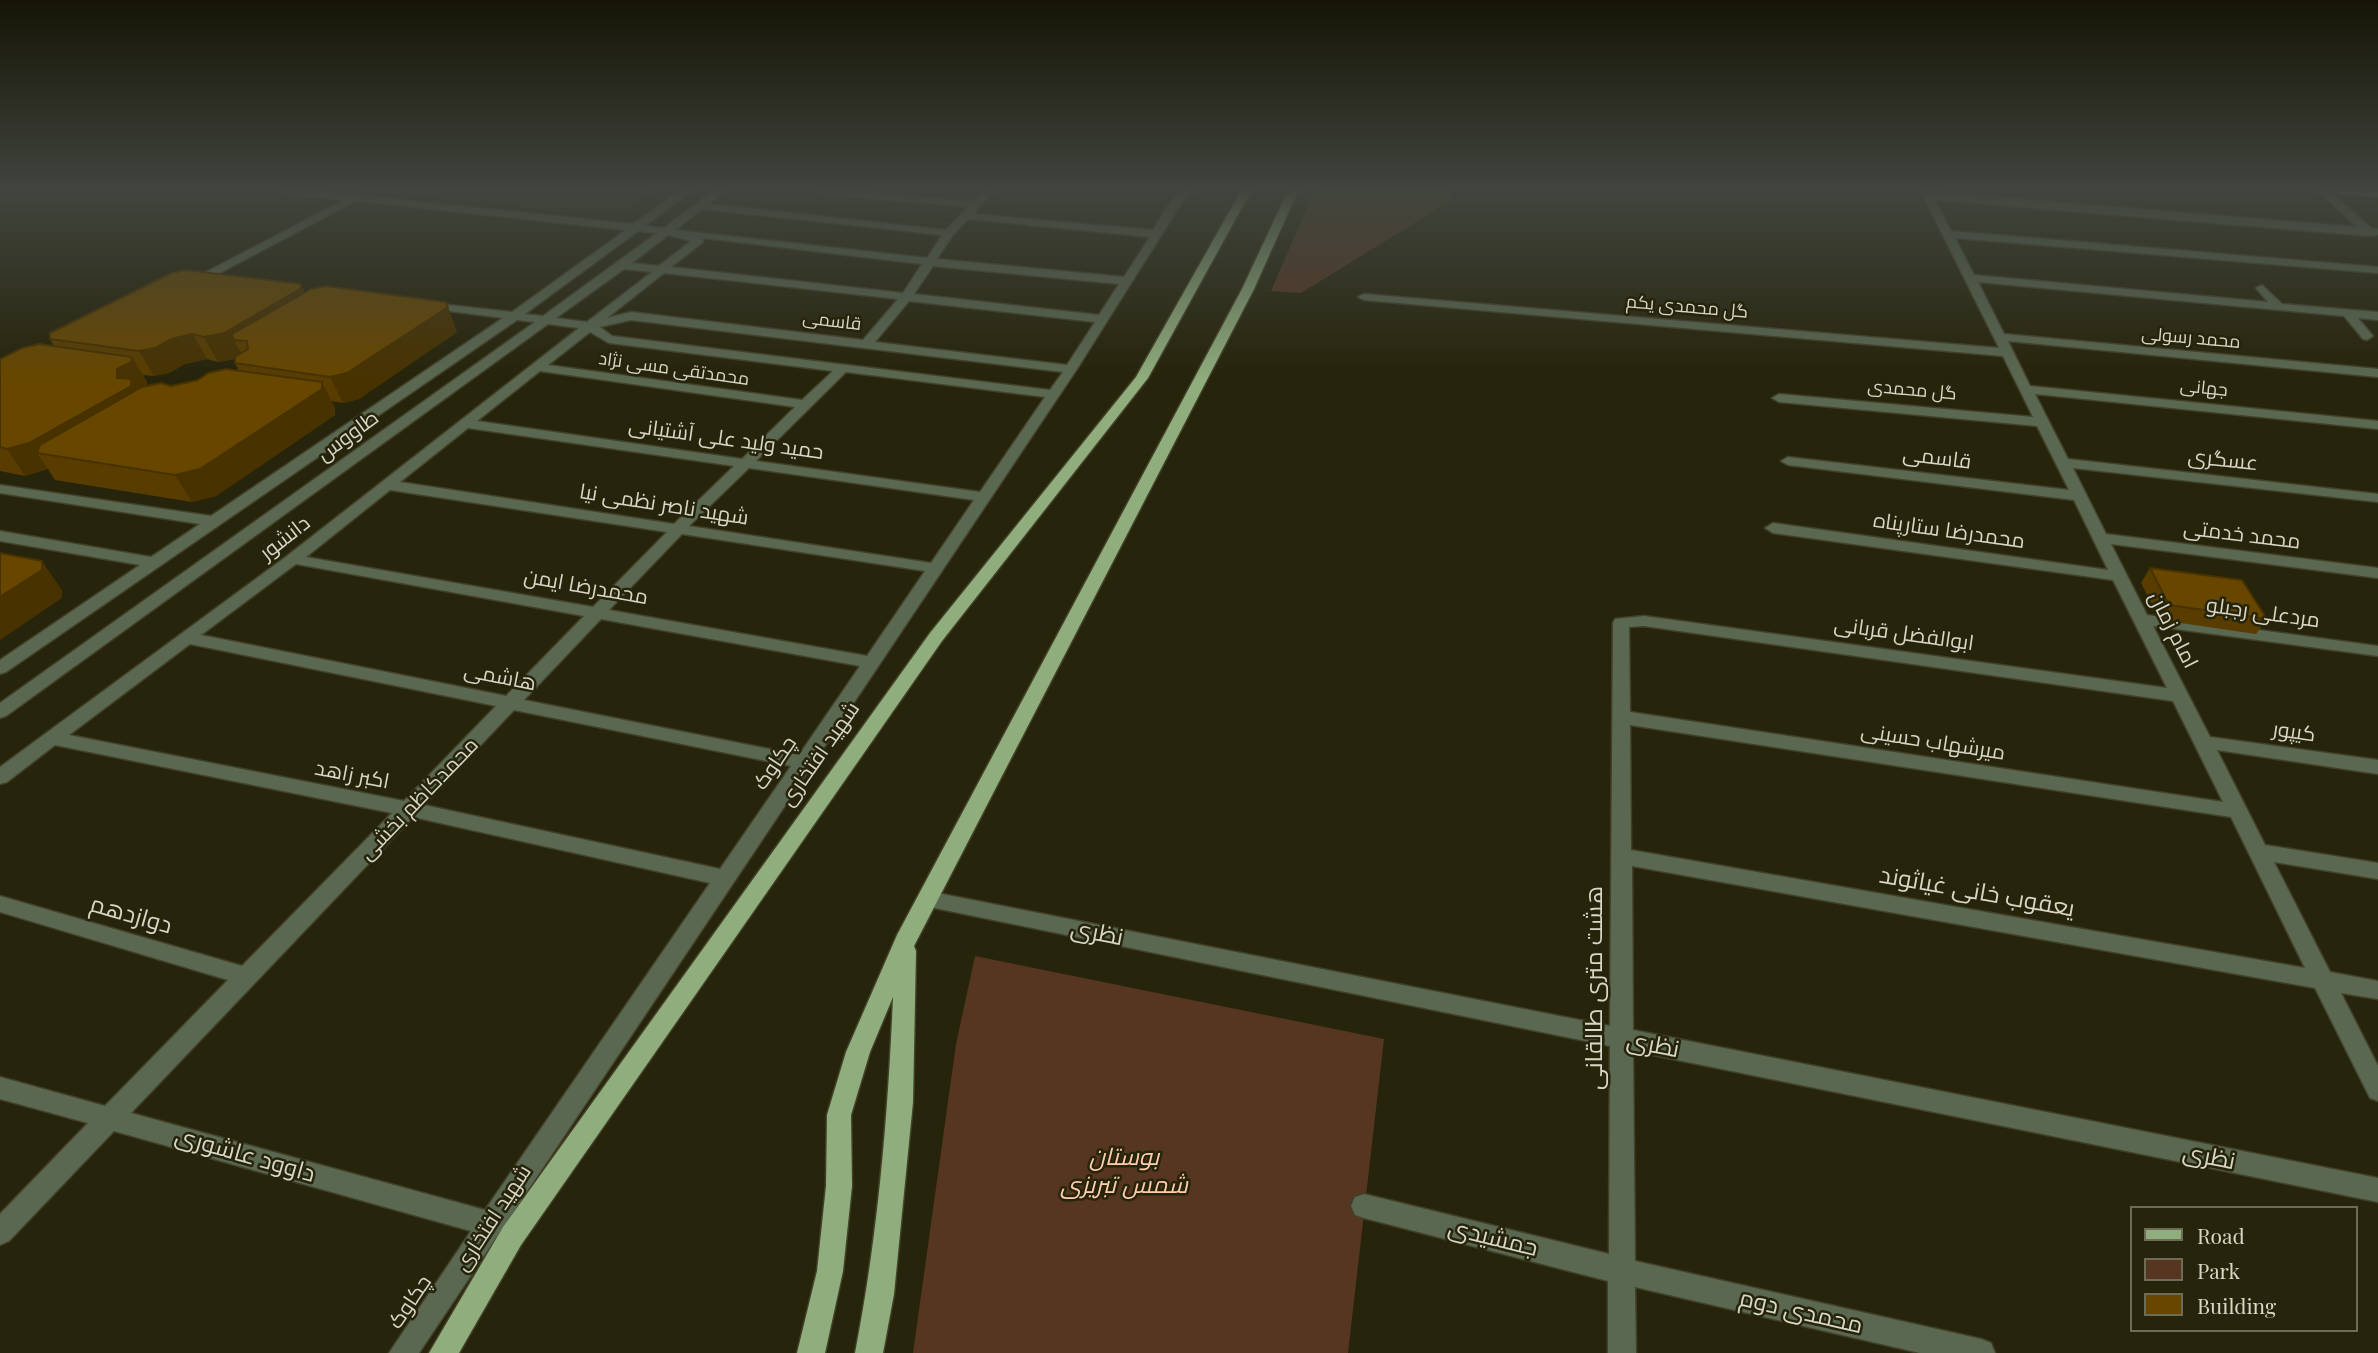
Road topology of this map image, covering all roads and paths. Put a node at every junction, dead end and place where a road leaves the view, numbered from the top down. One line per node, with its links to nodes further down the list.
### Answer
1 (249, 254): 16 (street)
2 (599, 254): 27 (street, طاووس)
3 (636, 254): 13 (street, طاووس)
4 (683, 254): 14 (street, دانشور)
5 (864, 254): 12 (street)
6 (936, 254): 12 (street)
7 (1145, 254): 19 (street, چکاوک)
8 (1211, 254): 103 (main road, شهید افتخاری)
9 (1264, 254): 87 (main road)
10 (1958, 254): 17 (street, امام زمان)
11 (2194, 254): 15 (street)
12 (931, 262): 19 (street); 23 (street)
13 (622, 265): 14 (street); 29 (street, طاووس)
14 (664, 270): 23 (street); 31 (street, دانشور)
15 (2378, 270)
16 (204, 278): 18 (street); 21 (street)
17 (1970, 278): 25 (street); 33 (street, امام زمان)
18 (231, 281)
19 (1128, 281): 30 (street, چکاوک)
20 (2262, 288): 25 (street)
21 (180, 290)
22 (1364, 296): 35 (street, گل محمدی یکم)
23 (906, 297): 30 (street); 34 (street)
24 (408, 302): 27 (street, قاسمی)
25 (2279, 307): 26 (street)
26 (2347, 313): 28 (street); 32 (street)
27 (517, 314): 29 (street, قاسمی); 55 (street, طاووس)
28 (2378, 316)
29 (547, 318): 31 (street, قاسمی); 74 (street, طاووس)
30 (1103, 319): 38 (street, چکاوک)
31 (590, 326): 34 (street, قاسمی); 36 (street, دانشور); 37 (street, قاسمی)
32 (2367, 336)
33 (2000, 337): 35 (street, امام زمان); 39 (street, محمد رسولی)
34 (866, 345): 38 (street, قاسمی)
35 (2008, 353): 40 (street, امام زمان)
36 (536, 367): 43 (street, محمدتقی مسی نژاد); 45 (street, دانشور)
37 (842, 369): 41 (street, قاسمی); 43 (street, محمدکاظم بخشی)
38 (1071, 369): 41 (street, چکاوک)
39 (2378, 373)
40 (2026, 390): 44 (street, امام زمان); 46 (street, جهانی)
41 (1054, 394): 53 (street, چکاوک)
42 (1779, 398): 44 (street, گل محمدی)
43 (807, 405): 48 (street, محمدکاظم بخشی)
44 (2042, 422): 49 (street, امام زمان)
45 (463, 423): 48 (street, حمید ولید علی آشتیانی); 50 (street, دانشور)
46 (2378, 425)
47 (1788, 461): 52 (street, قاسمی)
48 (748, 463): 53 (street, حمید ولید علی آشتیانی); 56 (street, محمدکاظم بخشی)
49 (2063, 463): 52 (street, امام زمان); 54 (street, عسگری)
50 (388, 485): 56 (street, شهید ناصر نظمی نیا); 60 (street, دانشور)
51 (0, 489): 55 (street)
52 (2080, 496): 59 (street, امام زمان)
53 (982, 497): 62 (street, چکاوک)
54 (2378, 498)
55 (211, 521): 61 (street, طاووس)
56 (679, 528): 62 (street, شهید ناصر نظمی نیا); 65 (street, محمدکاظم بخشی)
57 (1773, 528): 64 (street, محمدرضا ستارپناه)
58 (0, 536): 61 (street)
59 (2101, 538): 63 (street, محمد خدمتی); 64 (street, امام زمان)
60 (293, 559): 65 (street, محمدرضا ایمن); 68 (street, دانشور)
61 (153, 562): 71 (street, طاووس)
62 (934, 568): 70 (street, چکاوک)
63 (2378, 573)
64 (2120, 576): 66 (street, امام زمان)
65 (601, 612): 70 (street, محمدرضا ایمن); 73 (street, محمدکاظم بخشی)
66 (2141, 619): 69 (street, مردعلی رجبلو); 72 (street, امام زمان)
67 (1621, 623): 72 (street, ابوالفضل قربانی); 75 (street, هشت متری طالقانی)
68 (188, 638): 73 (street, هاشمی); 76 (street, دانشور)
69 (2378, 651)
70 (871, 662): 78 (street, چکاوک)
71 (0, 668)
72 (2180, 696): 77 (street, امام زمان)
73 (513, 702): 78 (street, هاشمی); 81 (street, محمدکاظم بخشی)
74 (0, 712)
75 (1622, 717): 82 (street, میرشهاب حسینی); 84 (street, هشت متری طالقانی)
76 (51, 738): 80 (street, دانشور); 81 (street, اکبر زاهد)
77 (2203, 742): 79 (street, کیپور); 82 (street, امام زمان)
78 (803, 762): 86 (street, چکاوک)
79 (2378, 767)
80 (0, 776)
81 (410, 809): 86 (street, اکبر زاهد); 90 (street, محمدکاظم بخشی)
82 (2238, 811): 83 (street, امام زمان)
83 (2259, 852): 85 (street); 91 (street, امام زمان)
84 (1621, 856): 91 (street, یعقوب خانی غیاثوند); 93 (street, هشت متری طالقانی)
85 (2378, 871)
86 (725, 878): 99 (street, چکاوک)
87 (928, 899): 89 (main road); 93 (street, نظری)
88 (0, 904): 90 (street, دوازدهم)
89 (905, 941): 104 (main road); 105 (main road)
90 (247, 977): 96 (street, محمدکاظم بخشی)
91 (2323, 980): 92 (street, یعقوب خانی غیاثوند); 95 (street, امام زمان)
92 (2378, 990)
93 (1622, 1039): 97 (street, نظری); 101 (street, هشت متری طالقانی)
94 (0, 1088): 96 (street, داوود عاشوری)
95 (2378, 1090)
96 (111, 1118): 99 (street, داوود عاشوری); 100 (street, محمدکاظم بخشی)
97 (2378, 1191)
98 (1364, 1206): 101 (street, جمشیدی)
99 (491, 1224): 102 (street, چکاوک)
100 (0, 1232)
101 (1622, 1271): 106 (street, هشت متری طالقانی); 107 (street, محمدی دوم)
102 (403, 1353)
103 (443, 1353)
104 (811, 1353)
105 (869, 1353)
106 (1622, 1353)
107 (1981, 1353)

